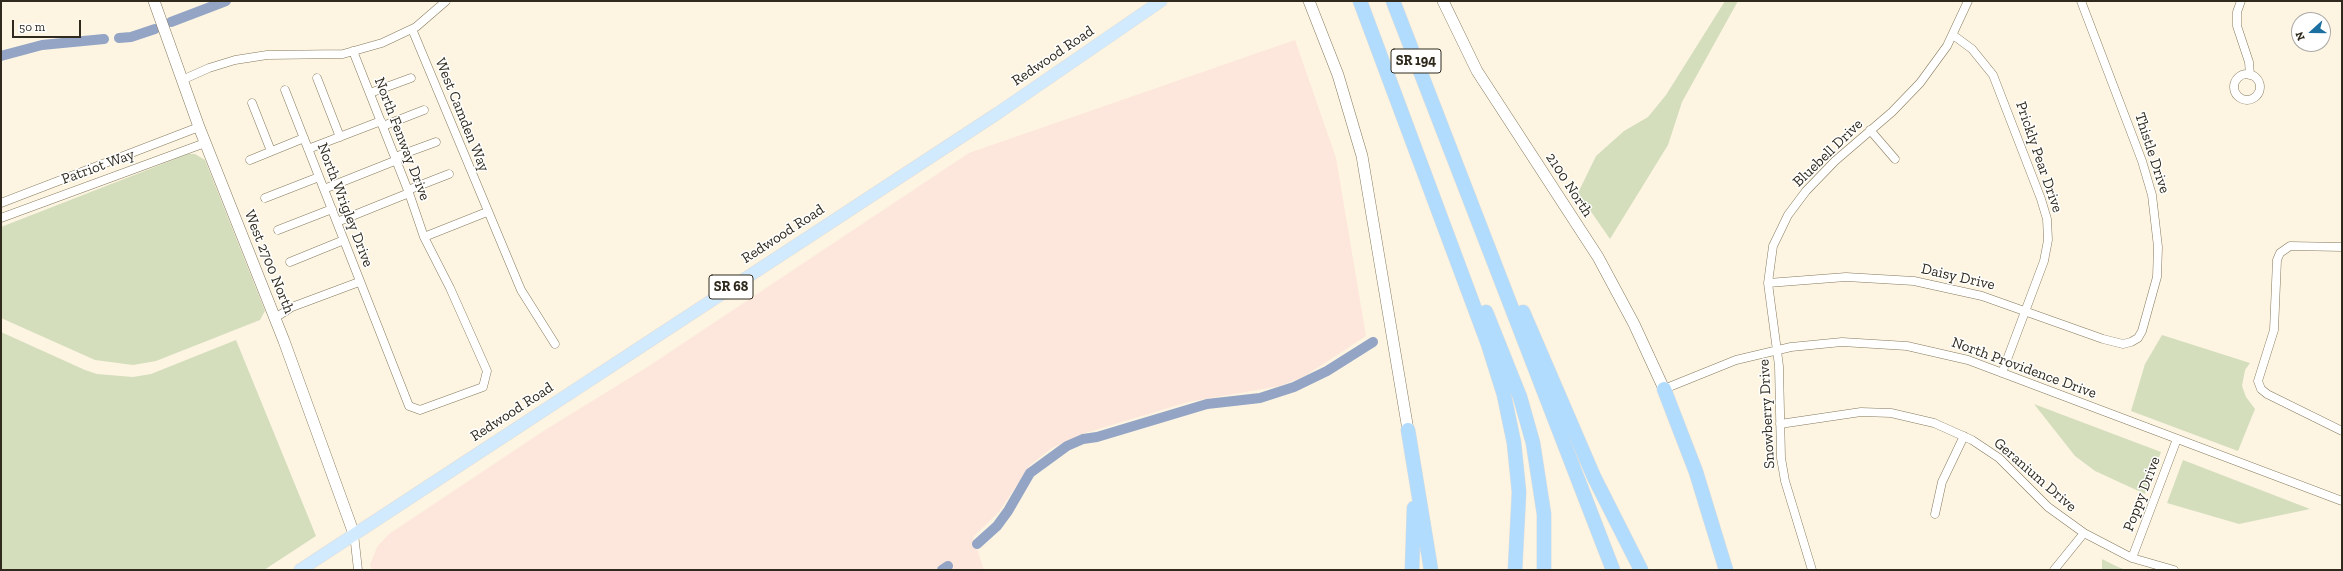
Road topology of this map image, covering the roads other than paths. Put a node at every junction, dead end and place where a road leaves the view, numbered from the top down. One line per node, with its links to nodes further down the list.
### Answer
1 (154, 1): 17 (main road, West 2700 North)
2 (446, 1): 11 (street)
3 (1161, 1): 68 (main road, Redwood Road / SR 68)
4 (1309, 1): 61 (main road)
5 (1360, 1): 21 (highway, SR 194)
6 (1393, 1): 23 (highway, SR 194)
7 (1443, 1): 59 (main road, 2100 North)
8 (1968, 1): 12 (street, Bluebell Drive)
9 (2081, 1): 55 (street, Thistle Drive)
10 (2241, 1): 14 (street)
11 (412, 30): 13 (street); 43 (street, West Camden Way)
12 (1953, 35): 26 (street, Bluebell Drive); 53 (street, Prickly Pear Drive)
13 (353, 51): 17 (street); 19 (street, North Fenway Drive)
14 (2250, 75)
15 (317, 78): 27 (street)
16 (411, 78): 19 (street)
17 (182, 80): 25 (main road, West 2700 North)
18 (285, 90): 28 (street, North Wrigley Drive)
19 (370, 94): 24 (street, North Fenway Drive)
20 (252, 103): 32 (street)
21 (1399, 103): 74 (highway); 75 (highway)
22 (424, 110): 24 (street)
23 (1439, 121): 76 (highway); 77 (highway)
24 (382, 124): 27 (street); 33 (street, North Fenway Drive)
25 (199, 127): 30 (main road, West 2700 North); 41 (street, Patriot Way)
26 (1870, 130): 34 (street); 52 (street, Bluebell Drive)
27 (340, 137): 31 (street)
28 (304, 138): 31 (street, North Wrigley Drive); 32 (street)
29 (436, 142): 33 (street)
30 (205, 143): 44 (street, Patriot Way); 54 (main road, West 2700 North)
31 (308, 149): 37 (street, North Wrigley Drive)
32 (271, 151): 35 (street)
33 (396, 158): 38 (street); 39 (street, North Fenway Drive)
34 (1895, 158)
35 (250, 160)
36 (449, 174): 39 (street)
37 (319, 177): 38 (street, North Wrigley Drive); 40 (street)
38 (324, 189): 42 (street, North Wrigley Drive)
39 (409, 191): 45 (street); 47 (street, North Fenway Drive)
40 (265, 198)
41 (1, 203)
42 (332, 209): 45 (street, North Wrigley Drive); 46 (street)
43 (487, 212): 47 (street); 56 (street, West Camden Way)
44 (1, 218)
45 (337, 222): 48 (street, North Wrigley Drive)
46 (278, 230)
47 (424, 237): 51 (street, North Fenway Drive)
48 (344, 240): 50 (street); 51 (street, North Wrigley Drive)
49 (2342, 247): 62 (street)
50 (290, 262)
51 (359, 282): 54 (street)
52 (1768, 283): 53 (street, Daisy Drive); 57 (street, Bluebell Drive)
53 (2025, 311): 55 (street, Daisy Drive); 58 (street, Prickly Pear Drive)
54 (275, 318): 68 (main road, West 2700 North)
55 (2135, 340)
56 (555, 344)
57 (1778, 349): 58 (street, North Providence Drive); 59 (street, North Providence Drive); 60 (street, Snowberry Drive)
58 (2002, 373): 64 (street, North Providence Drive)
59 (1664, 389): 78 (highway)
60 (1780, 424): 63 (street, Geranium Drive); 79 (street, Snowberry Drive)
61 (1408, 430): 72 (highway); 73 (highway)
62 (2342, 431)
63 (1964, 436): 66 (street); 67 (street, Geranium Drive)
64 (2177, 439): 65 (street, North Providence Drive); 69 (street, Poppy Drive)
65 (2342, 501)
66 (1935, 514)
67 (2084, 533): 69 (street, Geranium Drive); 80 (street)
68 (354, 534): 70 (main road, Redwood Road / SR 68); 71 (street)
69 (2132, 558): 81 (street, Geranium Drive)
70 (300, 570)
71 (358, 570)
72 (1412, 570)
73 (1431, 570)
74 (1515, 570)
75 (1544, 570)
76 (1612, 570)
77 (1641, 570)
78 (1726, 570)
79 (1812, 570)
80 (2054, 570)
81 (2174, 570)

